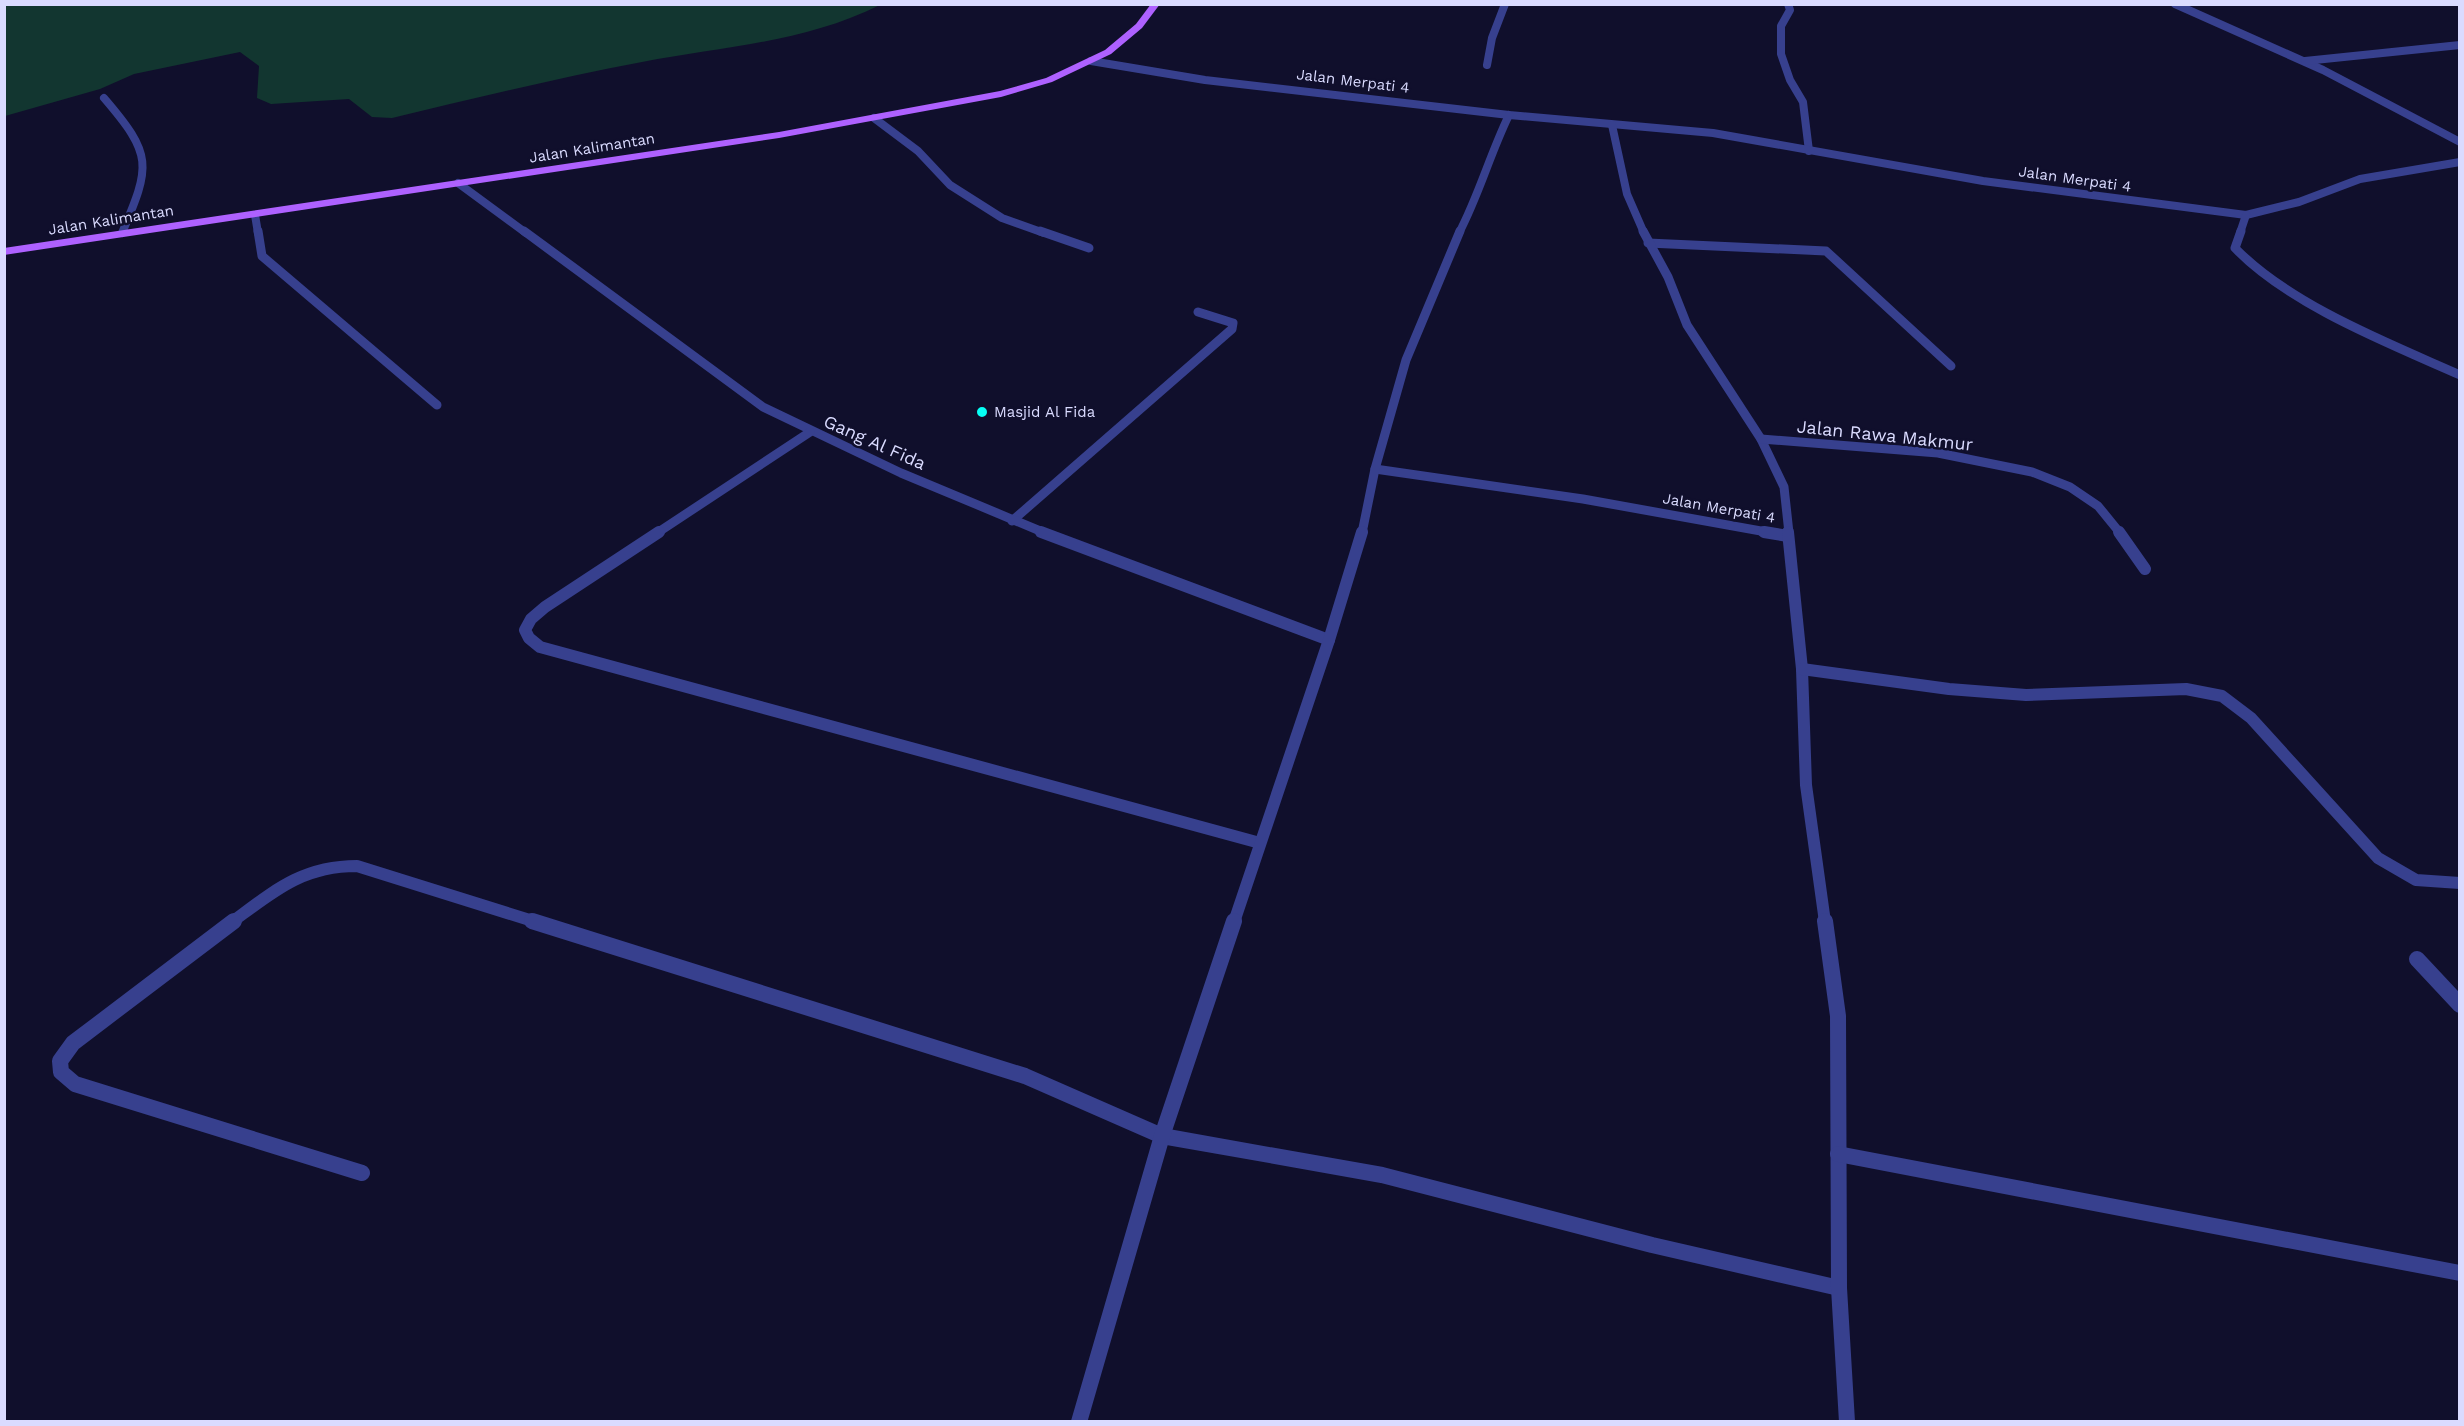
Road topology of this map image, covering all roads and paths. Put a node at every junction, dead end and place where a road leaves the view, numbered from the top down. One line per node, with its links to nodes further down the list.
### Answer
1 (1156, 4): 6 (main road, Jalan Kalimantan)
2 (1504, 4): 8 (street)
3 (1788, 4): 14 (street)
4 (2175, 4): 7 (street)
5 (2460, 45): 7 (street)
6 (1091, 61): 10 (street, Jalan Merpati 4); 11 (main road, Jalan Kalimantan)
7 (2304, 62): 13 (street)
8 (1487, 65)
9 (104, 98): 19 (street)
10 (1509, 115): 12 (street, Jalan Merpati 4); 29 (street)
11 (874, 118): 16 (main road, Jalan Kalimantan); 21 (street)
12 (1612, 125): 14 (street, Jalan Merpati 4); 20 (street, Jalan Merpati 4)
13 (2460, 142)
14 (1809, 151): 18 (street, Jalan Merpati 4)
15 (2460, 162): 18 (street, Jalan Merpati 4)
16 (458, 183): 17 (main road, Jalan Kalimantan); 27 (street, Gang Al Fida)
17 (255, 215): 19 (main road, Jalan Kalimantan); 26 (street)
18 (2246, 215): 25 (street)
19 (122, 233): 22 (main road, Jalan Kalimantan)
20 (1648, 243): 24 (street); 28 (street, Jalan Merpati 4)
21 (1089, 248)
22 (4, 252)
23 (1198, 312): 30 (street)
24 (1951, 366)
25 (2460, 375)
26 (437, 405)
27 (810, 432): 30 (street, Gang Al Fida); 35 (street)
28 (1761, 440): 31 (street, Jalan Merpati 4); 32 (street, Jalan Rawa Makmur)
29 (1375, 469): 31 (street, Jalan Merpati 4); 33 (street)
30 (1012, 521): 33 (street, Gang Al Fida)
31 (1788, 536): 34 (street)
32 (2145, 569)
33 (1329, 640): 35 (street)
34 (1802, 669): 36 (street); 40 (street)
35 (1260, 843): 39 (street)
36 (2460, 883)
37 (2417, 959): 38 (street)
38 (2460, 1005)
39 (1162, 1136): 41 (street); 43 (street); 44 (street)
40 (1838, 1154): 42 (street); 43 (street)
41 (362, 1173)
42 (2460, 1273)
43 (1839, 1288): 45 (street)
44 (1079, 1422)
45 (1847, 1422)

